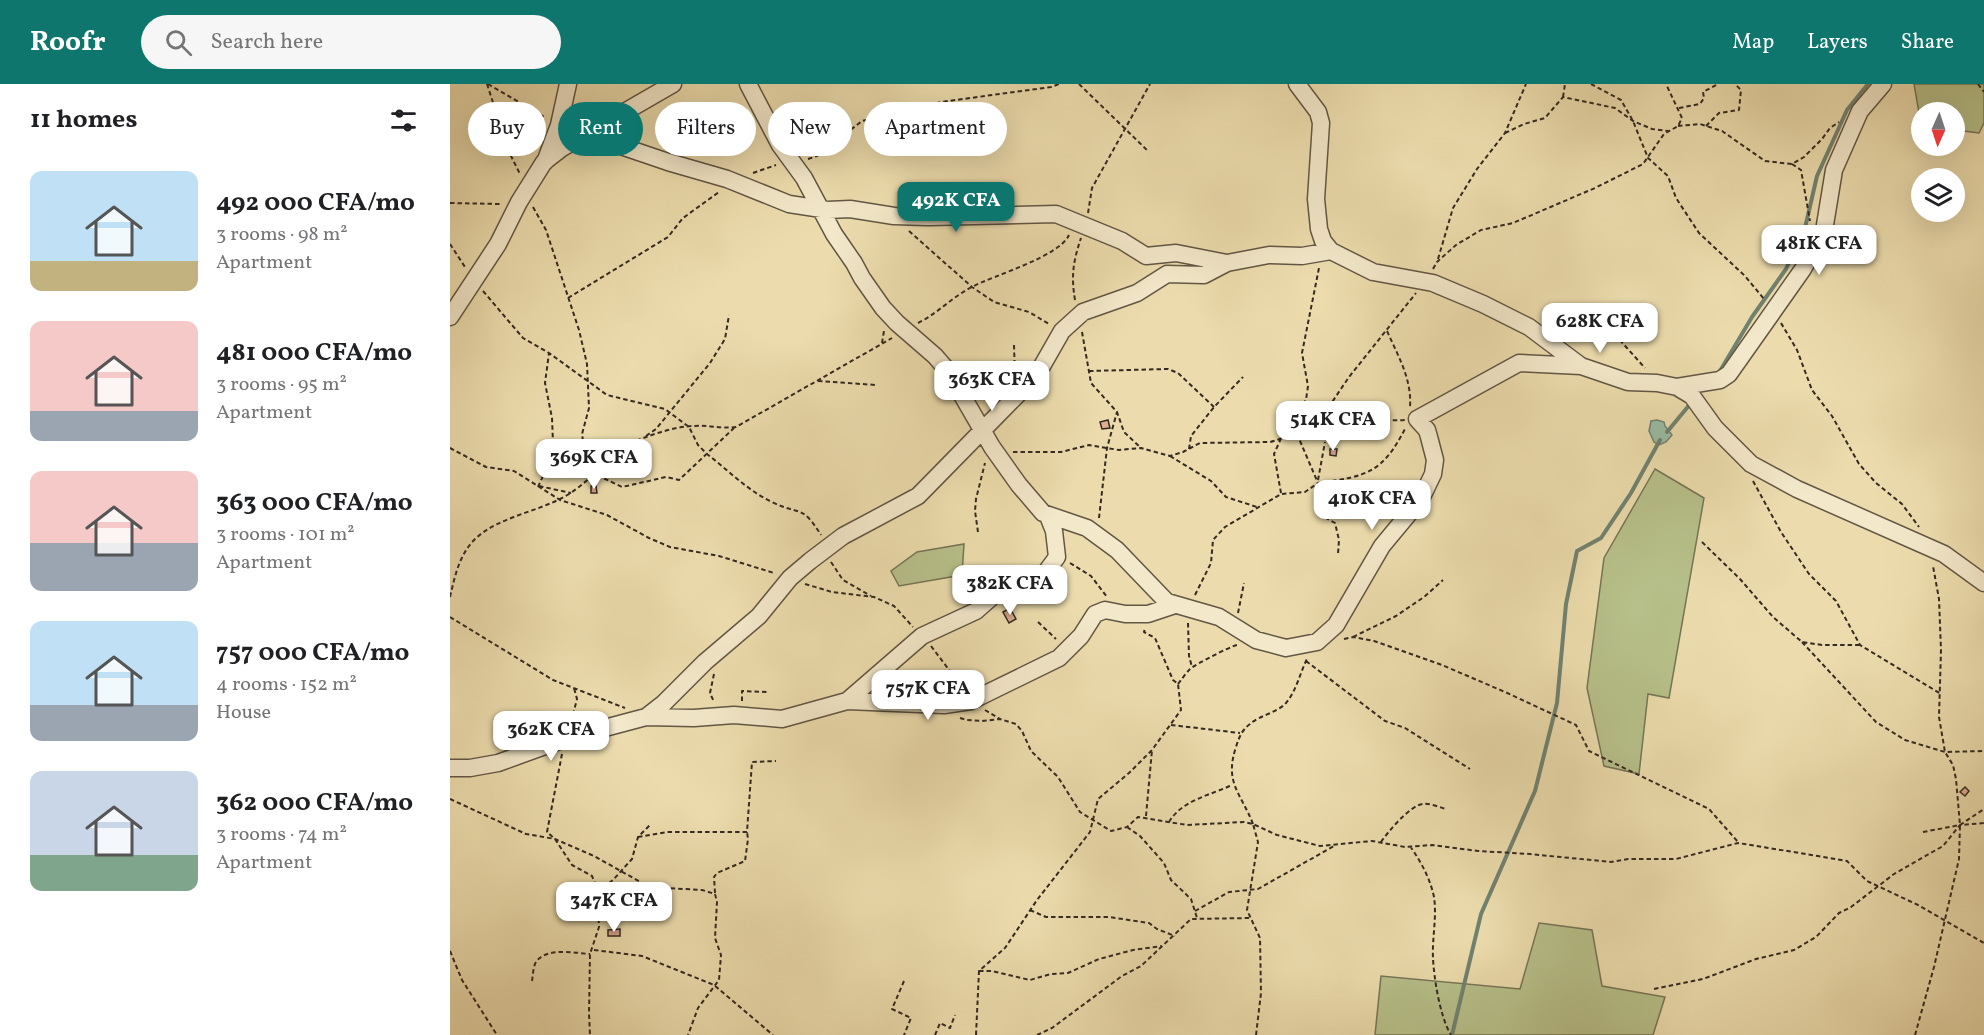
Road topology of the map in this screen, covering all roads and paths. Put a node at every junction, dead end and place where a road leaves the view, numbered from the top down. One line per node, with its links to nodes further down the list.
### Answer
1 (488, 84): 21 (path); 33 (path)
2 (568, 84): 17 (street)
3 (673, 84): 18 (street)
4 (748, 84): 35 (street)
5 (1079, 84): 25 (path)
6 (1150, 84): 25 (path)
7 (1297, 84): 40 (street)
8 (1526, 84): 27 (path)
9 (1565, 84): 16 (path)
10 (1666, 84): 22 (path)
11 (1718, 84): 19 (path)
12 (1735, 84): 23 (path)
13 (1883, 84): 20 (street)
14 (1978, 84): 15 (path)
15 (1984, 92)
16 (1563, 97): 26 (path); 27 (path)
17 (564, 102)
18 (642, 102)
19 (1679, 108)
20 (1860, 111): 32 (path); 39 (street)
21 (558, 124)
22 (1678, 126): 23 (path); 26 (path)
23 (1706, 126): 32 (path)
24 (558, 127): 31 (street)
25 (1125, 128): 29 (path); 37 (path)
26 (1668, 131): 41 (path)
27 (1505, 133): 41 (path)
28 (558, 151): 31 (street)
29 (1149, 152)
30 (643, 154): 35 (street)
31 (544, 162): 33 (street)
32 (1792, 164): 39 (path)
33 (523, 196): 34 (path); 43 (street); 62 (path)
34 (450, 202)
35 (820, 209): 36 (street); 50 (street)
36 (894, 216): 37 (street); 45 (path)
37 (1080, 223): 42 (street); 45 (path); 48 (path)
38 (450, 243): 43 (path)
39 (1814, 249): 66 (street)
40 (1326, 252): 42 (street); 44 (street); 71 (path)
41 (1437, 262): 44 (path)
42 (1227, 263): 48 (street)
43 (474, 280): 49 (street); 57 (path)
44 (1425, 282): 51 (path); 58 (street)
45 (972, 287): 50 (path); 52 (path)
46 (729, 315): 68 (path)
47 (1625, 315): 54 (path)
48 (1078, 316): 52 (street); 56 (path)
49 (450, 317)
50 (905, 329): 61 (path); 75 (street)
51 (1387, 331): 70 (path); 72 (path)
52 (1062, 332): 56 (path); 64 (street)
53 (1599, 332): 54 (path)
54 (1618, 338): 63 (path)
55 (1014, 345): 64 (path)
56 (1084, 345): 59 (path)
57 (549, 353): 62 (path); 90 (path)
58 (1581, 366): 63 (street); 70 (street)
59 (1089, 372): 67 (path); 69 (path)
60 (1243, 377): 67 (path)
61 (818, 381): 65 (path); 74 (path)
62 (588, 382): 68 (path); 88 (path)
63 (1657, 383): 66 (street)
64 (1028, 384): 75 (street)
65 (876, 385)
66 (1677, 387): 87 (street)
67 (1214, 407): 83 (path)
68 (669, 412): 73 (path); 77 (path)
69 (1117, 412): 81 (path); 82 (path)
70 (1413, 419): 72 (path); 89 (path); 119 (street)
71 (1291, 420): 76 (path); 78 (path)
72 (1320, 420): 76 (path)
73 (689, 427): 74 (path); 77 (path); 85 (path)
74 (735, 427): 85 (path)
75 (982, 431): 84 (street); 100 (street)
76 (1297, 432): 78 (path); 89 (path)
77 (644, 438): 88 (path)
78 (1281, 440): 83 (path); 92 (path)
79 (1325, 442): 89 (path)
80 (450, 448): 90 (path)
81 (1107, 448): 82 (path); 84 (path); 96 (path)
82 (1141, 448): 86 (path)
83 (1189, 449): 86 (path)
84 (989, 452): 95 (street); 97 (path)
85 (707, 454): 88 (path); 100 (path)
86 (1170, 456): 94 (path)
87 (1751, 464): 99 (street); 121 (path)
88 (589, 480): 91 (path)
89 (1318, 483): 92 (path); 101 (path)
90 (538, 486): 91 (path); 93 (path)
91 (572, 493): 93 (path)
92 (1281, 494): 94 (path)
93 (560, 500): 103 (path); 107 (path)
94 (1257, 507): 109 (path)
95 (1048, 516): 96 (street); 102 (street)
96 (1087, 528): 109 (street)
97 (978, 532)
98 (1702, 542): 120 (path)
99 (1926, 545): 106 (street); 129 (path)
100 (829, 547): 103 (street); 108 (path)
101 (1338, 554)
102 (1057, 557): 110 (path); 115 (street)
103 (790, 578): 108 (path); 134 (street)
104 (1443, 580): 116 (path)
105 (1244, 583): 114 (path)
106 (1984, 583)
107 (450, 597)
108 (874, 597): 115 (path)
109 (1181, 606): 111 (street); 114 (street); 124 (path)
110 (1115, 611): 111 (street); 122 (street)
111 (1148, 614): 126 (path)
112 (450, 617): 127 (path)
113 (1038, 622): 122 (path)
114 (1235, 628): 118 (street)
115 (922, 636): 130 (street); 131 (path)
116 (1353, 638): 117 (path); 163 (path)
117 (1342, 639)
118 (1256, 640): 119 (street); 124 (path)
119 (1317, 642): 123 (path)
120 (1802, 642): 121 (path); 142 (path)
121 (1860, 645): 129 (path)
122 (1073, 646): 131 (street)
123 (1306, 661): 138 (path); 145 (path)
124 (1192, 667): 126 (path)
125 (714, 672): 135 (path)
126 (1178, 684): 137 (path)
127 (574, 688): 134 (path); 139 (path)
128 (767, 692): 133 (path)
129 (1941, 694): 142 (path)
130 (847, 701): 132 (street); 133 (street)
131 (971, 701): 132 (street); 136 (path)
132 (944, 705): 136 (path)
133 (741, 715): 135 (street)
134 (646, 717): 135 (street); 139 (street)
135 (713, 717)
136 (1000, 719): 151 (path)
137 (1171, 725): 138 (path); 140 (path)
138 (1240, 733): 146 (path)
139 (567, 738): 144 (street); 161 (path)
140 (1152, 750): 150 (path); 151 (path)
141 (1984, 751): 142 (path)
142 (1945, 752): 156 (path)
143 (776, 761): 158 (path)
144 (450, 768)
145 (1470, 769)
146 (1233, 785): 152 (path); 154 (path)
147 (450, 799): 161 (path)
148 (1446, 809): 162 (path)
149 (1984, 809): 156 (path)
150 (1146, 817): 152 (path); 157 (path)
151 (1092, 821): 157 (path); 171 (path)
152 (1169, 822): 154 (path)
153 (1984, 823): 156 (path)
154 (1253, 824): 164 (path); 168 (path)
155 (650, 825): 160 (path)
156 (1960, 825): 159 (path); 167 (path); 175 (path)
157 (1128, 827): 172 (path)
158 (747, 832): 160 (path); 170 (path)
159 (1923, 832)
160 (638, 837): 166 (path)
161 (555, 839): 166 (path); 169 (path)
162 (1381, 842): 164 (path); 165 (path)
163 (1738, 843): 165 (path); 167 (path)
164 (1336, 844): 168 (path)
165 (1410, 846): 197 (path)
166 (621, 870): 169 (path); 170 (path)
167 (1878, 886): 175 (path); 186 (path)
168 (1251, 890): 172 (path); 173 (path)
169 (597, 892): 179 (path)
170 (715, 894): 185 (path)
171 (1030, 910): 176 (path); 182 (path)
172 (1195, 910): 174 (path)
173 (1250, 918): 174 (path); 196 (path)
174 (1198, 919): 176 (path)
175 (1945, 920): 177 (path); 198 (path)
176 (1175, 936): 178 (path)
177 (1984, 943)
178 (1163, 946): 182 (path); 195 (path)
179 (592, 949): 181 (path); 185 (path)
180 (450, 951): 188 (path)
181 (591, 954): 183 (path); 189 (path)
182 (979, 971): 194 (path)
183 (532, 981)
184 (904, 981): 192 (path)
185 (714, 985): 190 (path); 191 (path)
186 (1654, 990)
187 (955, 1015): 193 (path)
188 (497, 1035)
189 (591, 1035)
190 (688, 1035)
191 (773, 1035)
192 (904, 1035)
193 (935, 1035)
194 (976, 1035)
195 (1037, 1035)
196 (1256, 1035)
197 (1451, 1035)
198 (1915, 1035)

